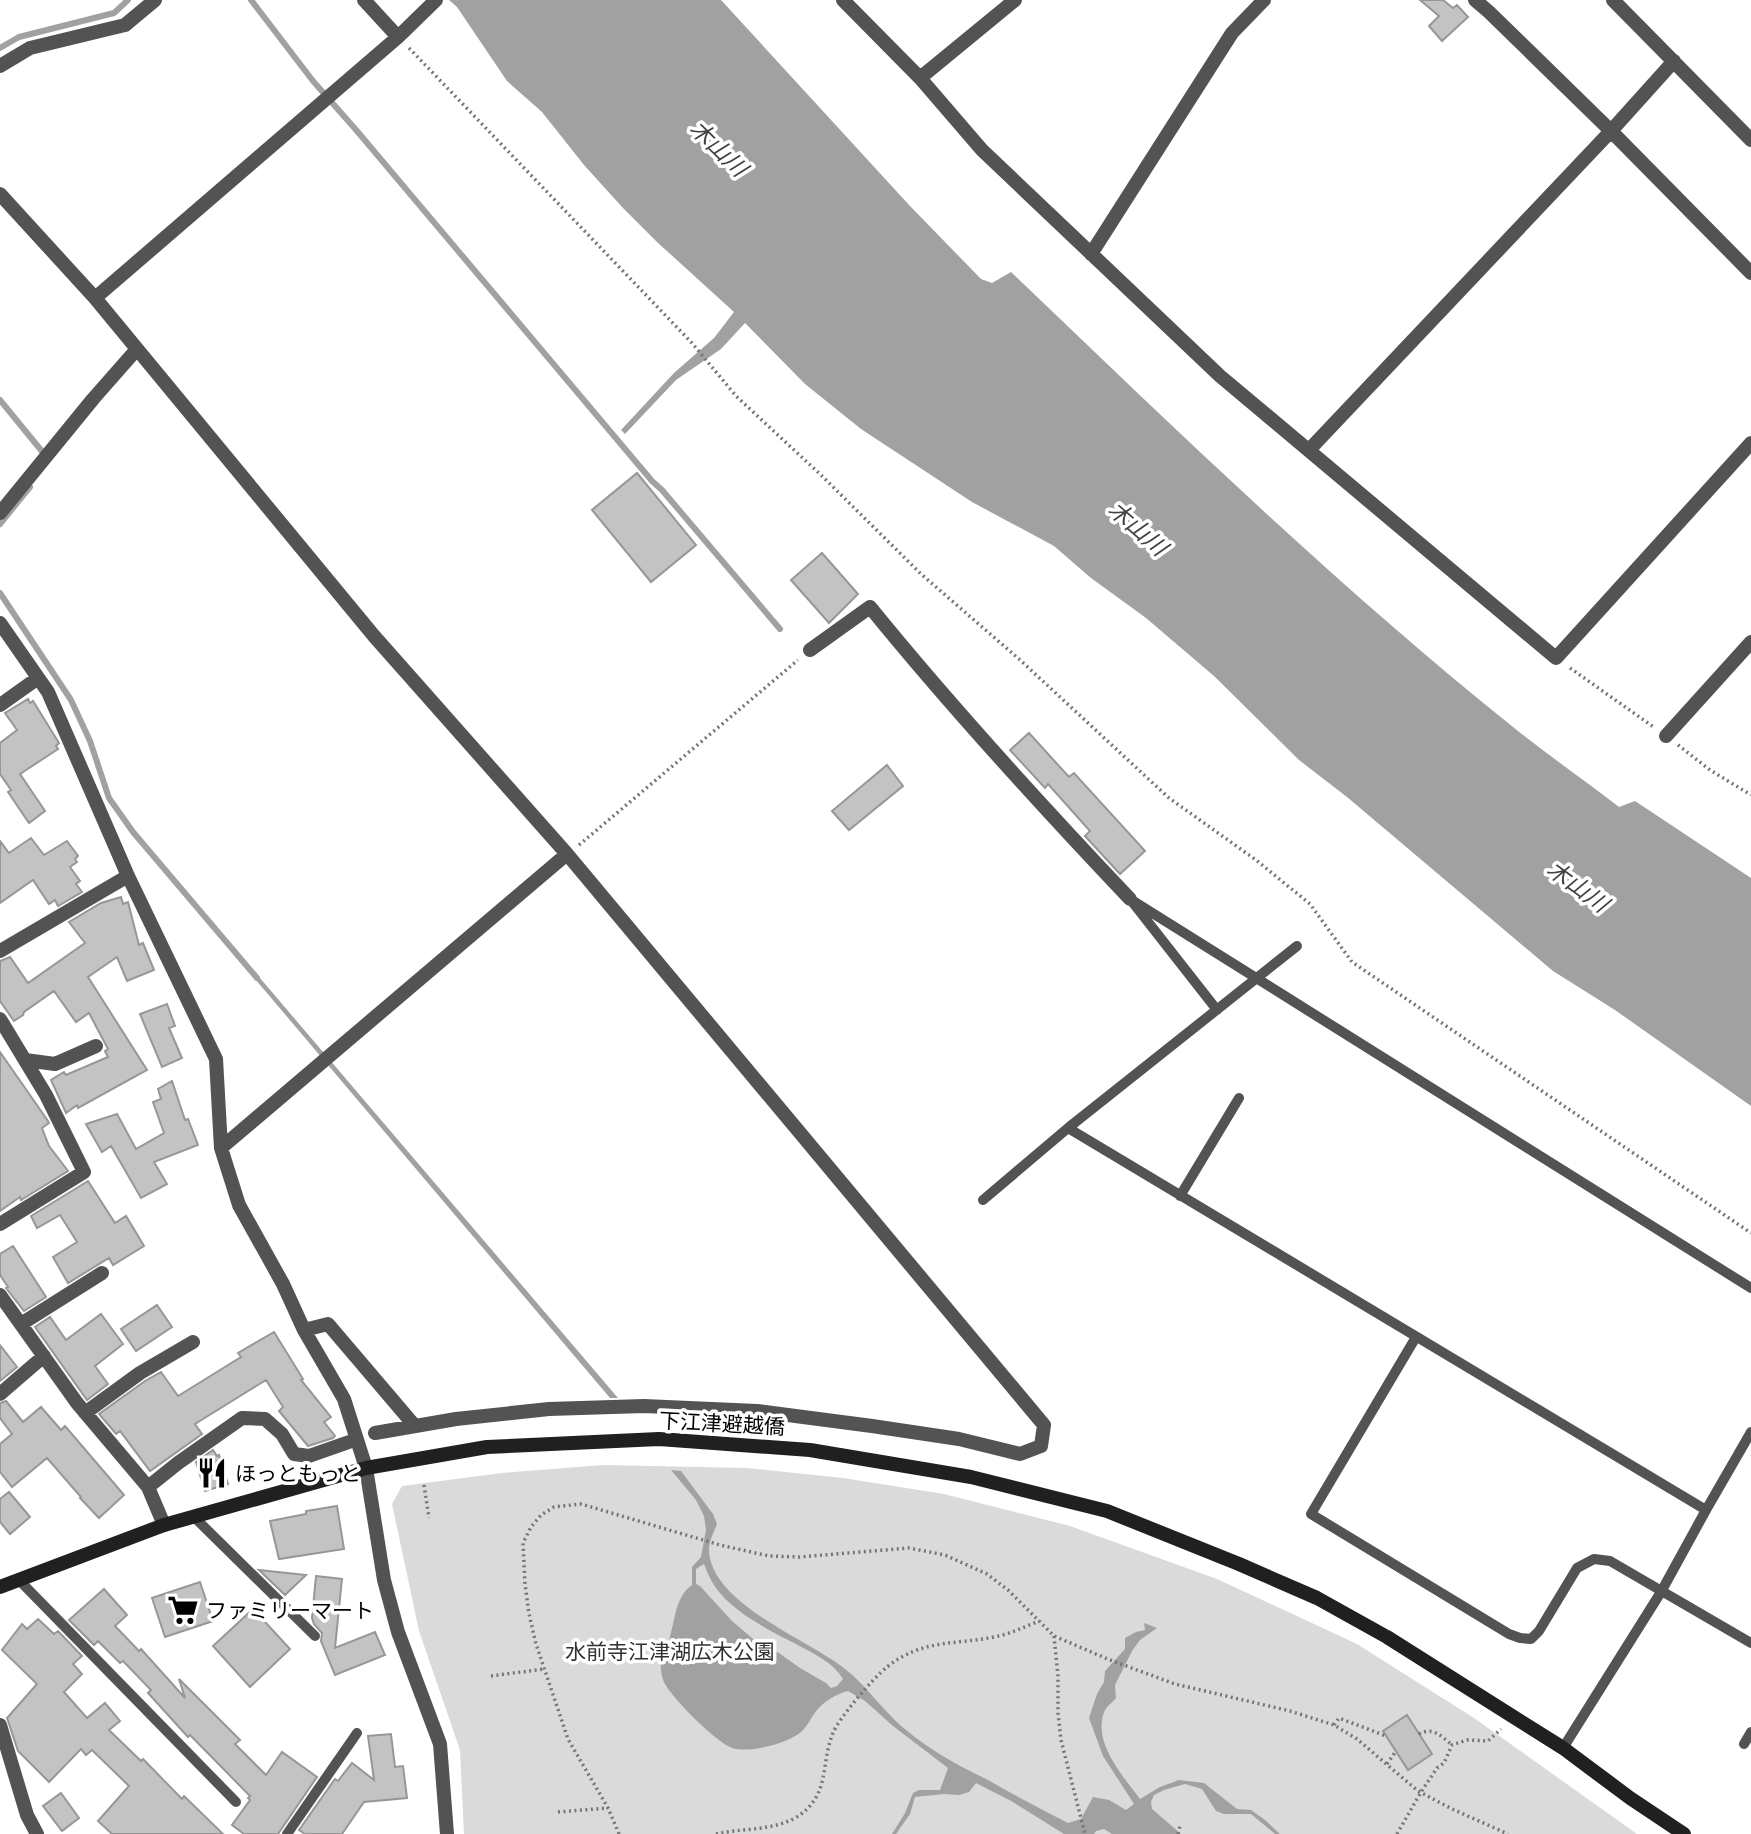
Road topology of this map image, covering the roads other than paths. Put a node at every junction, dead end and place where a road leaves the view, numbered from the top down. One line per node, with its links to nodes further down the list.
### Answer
1 (155, 0): 11 (street)
2 (364, 0): 9 (street)
3 (436, 0): 9 (street)
4 (843, 0): 12 (street)
5 (1015, 0): 12 (street)
6 (1264, 0): 16 (street)
7 (1475, 0): 13 (street)
8 (1613, 0): 10 (street)
9 (398, 37): 18 (street)
10 (1674, 61): 13 (street); 14 (street)
11 (0, 66)
12 (920, 78): 16 (street)
13 (1611, 131): 17 (street); 21 (street)
14 (1751, 140)
15 (0, 194): 18 (street)
16 (1091, 254): 21 (street)
17 (1751, 274)
18 (95, 298): 19 (street)
19 (136, 349): 22 (street); 29 (street)
20 (1751, 443): 21 (street)
21 (1309, 450)
22 (0, 513)
23 (0, 624): 26 (street)
24 (1751, 642): 28 (street)
25 (810, 650): 31 (street)
26 (38, 678): 27 (street); 30 (street)
27 (0, 705)
28 (1666, 736)
29 (567, 855): 41 (street); 55 (street)
30 (128, 876): 33 (street); 41 (street)
31 (1130, 899): 34 (lane); 35 (lane)
32 (1297, 946): 34 (lane)
33 (0, 951)
34 (1256, 979): 35 (lane); 46 (lane)
35 (1217, 1010): 40 (lane)
36 (0, 1019): 38 (street)
37 (96, 1045): 38 (street)
38 (25, 1060): 44 (street)
39 (1239, 1098): 42 (lane)
40 (1068, 1128): 42 (lane); 43 (lane)
41 (221, 1148): 49 (street)
42 (1181, 1196): 50 (lane)
43 (983, 1200)
44 (0, 1224)
45 (102, 1273): 48 (street)
46 (1751, 1288)
47 (0, 1294): 48 (street)
48 (21, 1324): 52 (street)
49 (304, 1330): 55 (street); 59 (street)
50 (1416, 1337): 61 (lane); 66 (lane)
51 (193, 1342): 54 (street)
52 (44, 1356): 53 (street); 54 (street)
53 (0, 1394)
54 (85, 1413): 60 (street)
55 (415, 1425): 57 (street)
56 (1751, 1432): 61 (lane)
57 (375, 1433)
58 (349, 1441): 60 (street)
59 (366, 1468): 62 (street, 下江津避越僑); 73 (street, 下江津避越僑); 77 (street)
60 (148, 1488): 63 (street)
61 (1706, 1510): 66 (lane)
62 (193, 1516): 63 (street, 下江津避越僑); 67 (lane)
63 (164, 1525): 64 (street, 下江津避越僑)
64 (19, 1580): 65 (street, 下江津避越僑); 74 (lane)
65 (0, 1587)
66 (1661, 1592): 68 (lane); 73 (lane)
67 (315, 1636)
68 (1751, 1643)
69 (0, 1725): 75 (street)
70 (1751, 1732): 72 (lane)
71 (357, 1733): 76 (lane)
72 (1744, 1744)
73 (1563, 1748): 78 (street, 下江津避越僑)
74 (236, 1802)
75 (37, 1834)
76 (287, 1834)
77 (447, 1834)
78 (1684, 1834)

